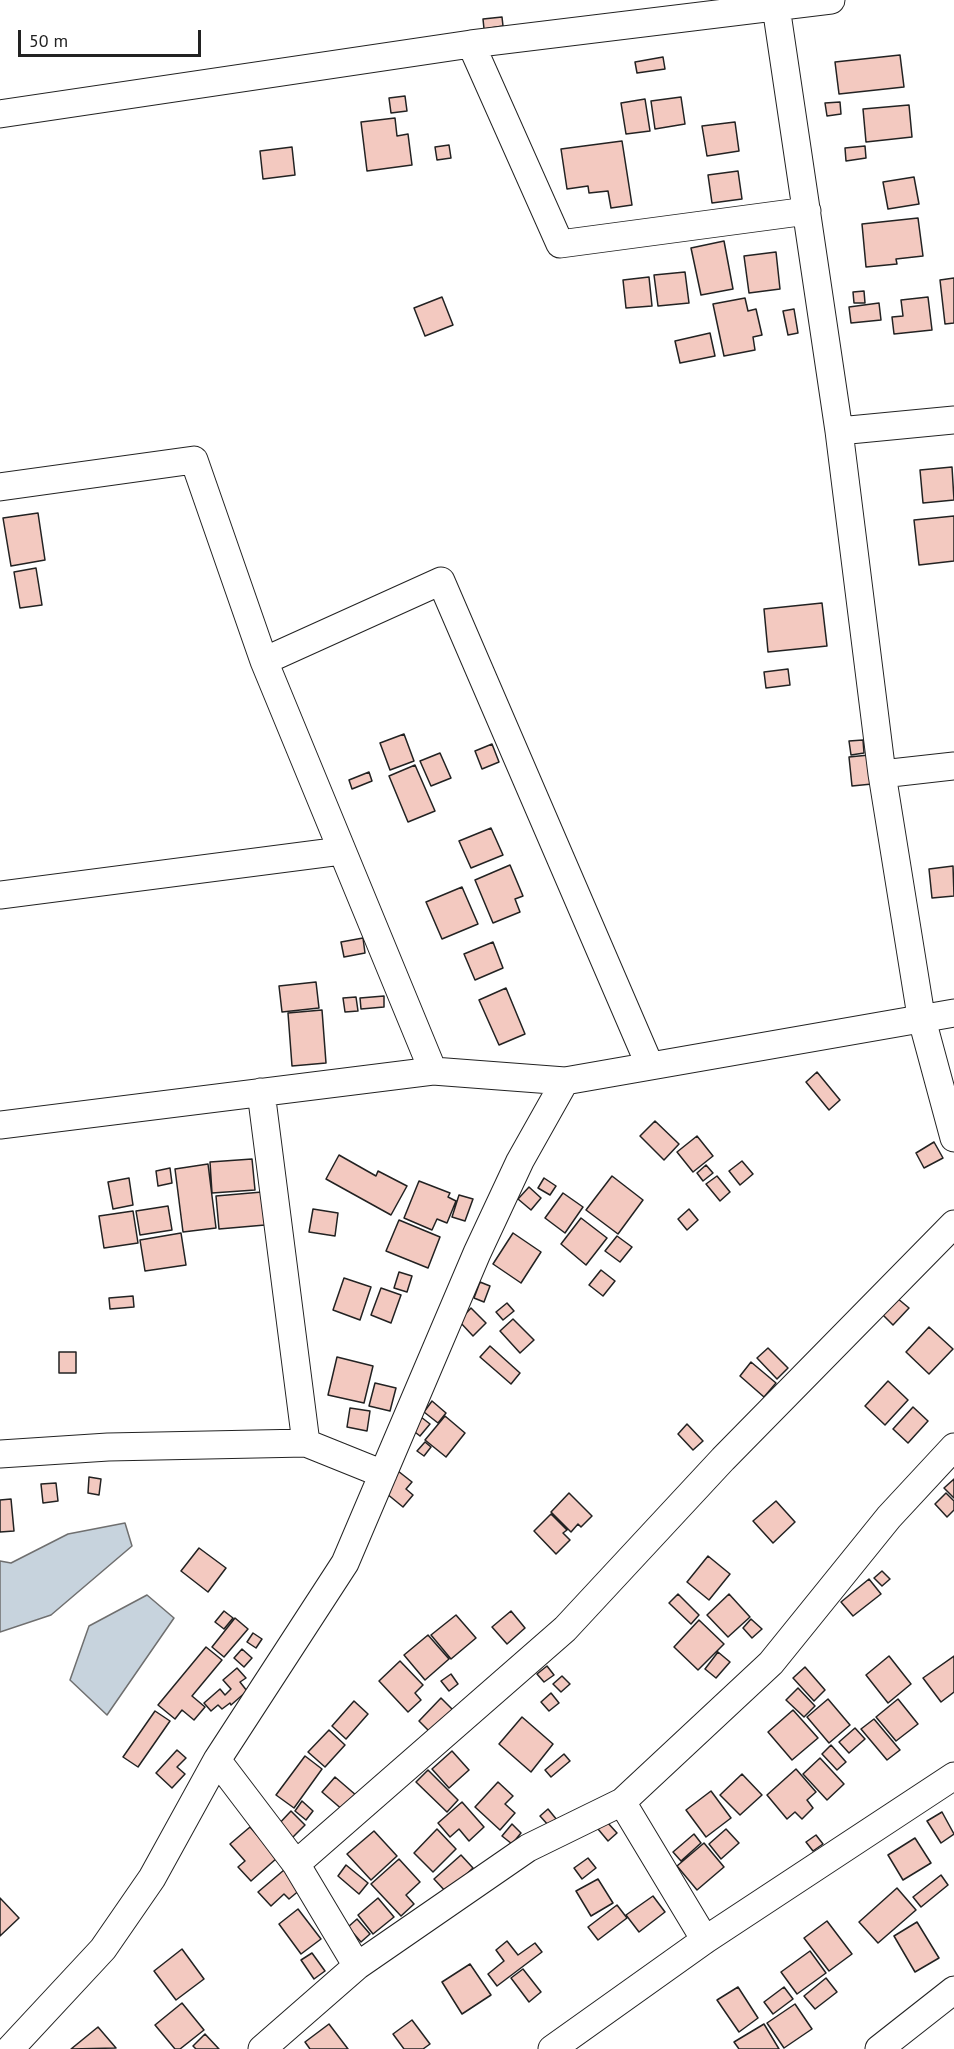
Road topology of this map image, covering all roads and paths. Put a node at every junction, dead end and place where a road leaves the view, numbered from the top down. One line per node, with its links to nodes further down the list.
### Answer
1 (831, 0): 2 (street)
2 (776, 4): 3 (street); 5 (street)
3 (471, 44): 4 (street); 5 (street)
4 (0, 114)
5 (807, 211): 7 (street)
6 (954, 420): 7 (street)
7 (839, 431): 11 (street)
8 (0, 487): 9 (street)
9 (264, 661): 12 (street); 16 (street)
10 (954, 766): 11 (street)
11 (882, 774): 15 (street)
12 (341, 851): 13 (street); 17 (street)
13 (0, 895)
14 (954, 1012): 15 (street)
15 (921, 1016): 16 (street); 21 (street)
16 (650, 1066): 18 (street)
17 (433, 1071): 18 (street); 19 (street)
18 (565, 1081): 26 (street)
19 (261, 1092): 20 (street); 23 (street)
20 (0, 1125)
21 (954, 1138)
22 (954, 1224): 30 (street)
23 (306, 1443): 25 (street); 26 (street)
24 (954, 1447): 29 (street)
25 (0, 1454)
26 (383, 1474): 27 (street)
27 (217, 1760): 30 (street); 34 (street)
28 (954, 1776): 31 (street)
29 (622, 1802): 31 (street); 32 (street)
30 (296, 1864): 32 (street)
31 (705, 1940): 36 (street)
32 (357, 1966): 35 (street)
33 (954, 1990): 37 (street)
34 (10, 2049)
35 (262, 2049)
36 (552, 2049)
37 (879, 2049)

